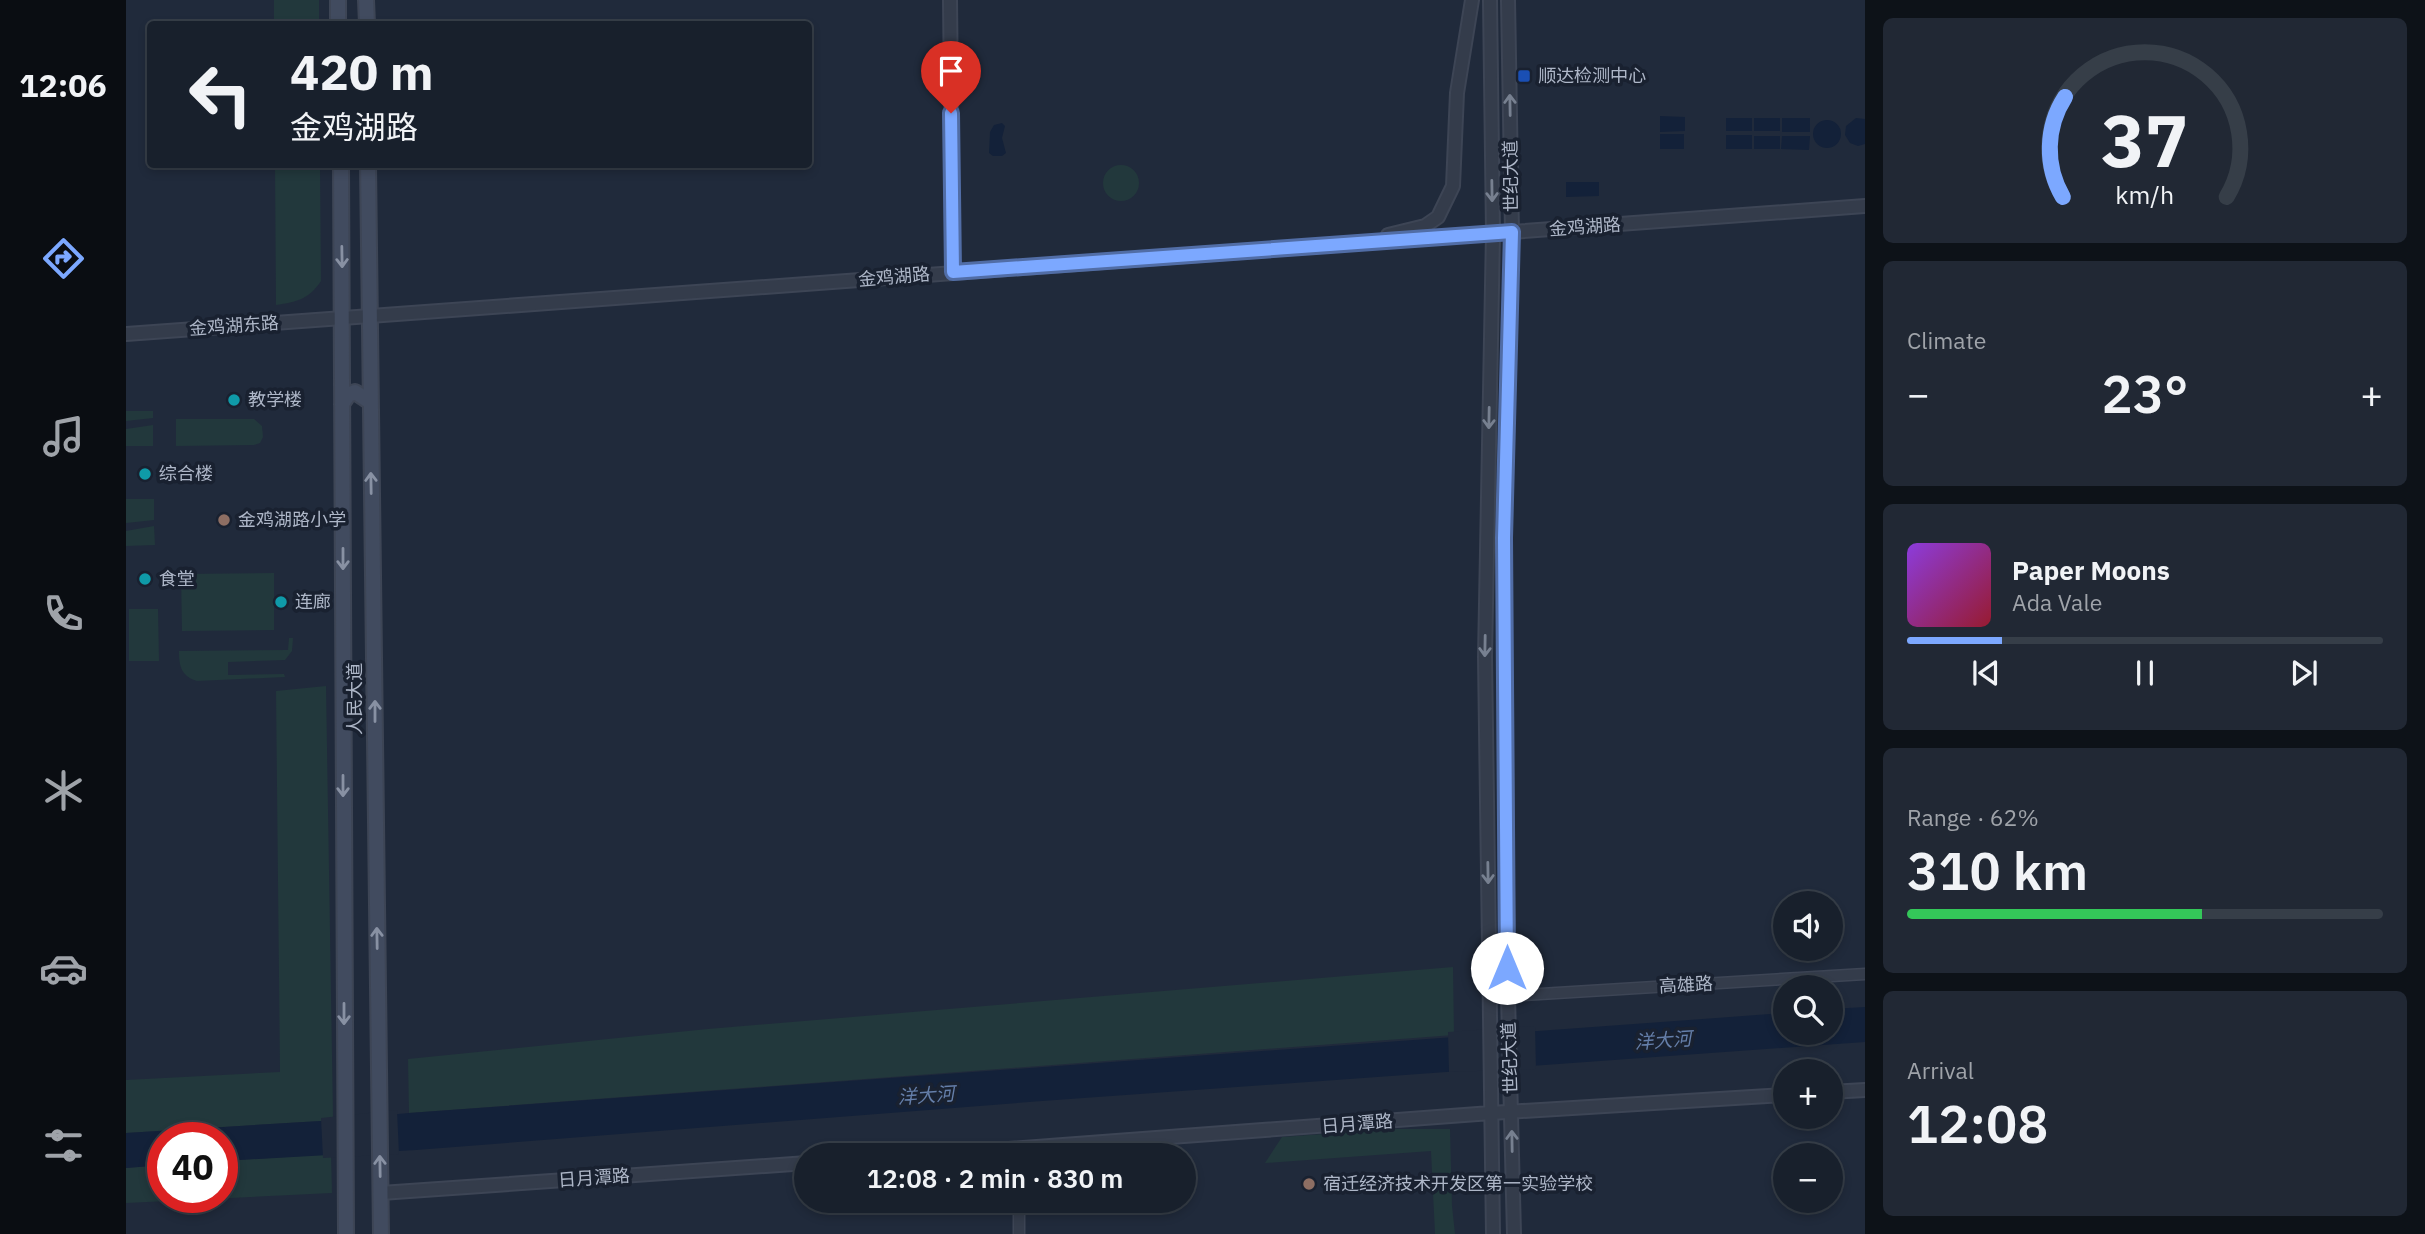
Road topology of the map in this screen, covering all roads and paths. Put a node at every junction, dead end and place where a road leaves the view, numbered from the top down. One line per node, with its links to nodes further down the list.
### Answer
1 (338, 0): 7 (main road)
2 (366, 0): 8 (main road)
3 (950, 0): 17 (street)
4 (1472, 0): 16 (street)
5 (1490, 0): 15 (street, 世纪大道, one-way to 15)
6 (1508, 0): 14 (street, 世纪大道, one-way to 6)
7 (338, 21)
8 (367, 21)
9 (341, 168): 12 (main road, 人民大道)
10 (368, 168): 13 (main road, 人民大道)
11 (1865, 206): 14 (street, 金鸡湖路)
12 (341, 221): 13 (main road); 19 (main road, 人民大道, one-way to 19)
13 (368, 221): 18 (main road, 人民大道)
14 (1512, 232): 15 (street, 金鸡湖路); 24 (street, 世纪大道)
15 (1493, 233): 16 (street, 金鸡湖路); 29 (street, 世纪大道, one-way to 29)
16 (1351, 243): 17 (street, 金鸡湖路)
17 (953, 272): 18 (street, 金鸡湖路)
18 (369, 317): 19 (street, 金鸡湖路); 21 (main road, 人民大道)
19 (342, 319): 20 (street, 金鸡湖东路); 22 (main road, 人民大道)
20 (126, 334)
21 (370, 402): 22 (main road); 32 (main road, 人民大道, one-way to 21)
22 (342, 404): 34 (main road, 人民大道, one-way to 34)
23 (1865, 975): 24 (street, 高雄路)
24 (1508, 996): 28 (street, 世纪大道)
25 (1865, 1090): 26 (street)
26 (1843, 1091)
27 (1773, 1096): 28 (street, 日月潭路)
28 (1512, 1112): 29 (street, 日月潭路); 38 (street, 世纪大道, one-way to 28)
29 (1491, 1113): 30 (street, 日月潭路); 37 (street, 世纪大道)
30 (1127, 1143)
31 (794, 1165): 32 (street, 日月潭路)
32 (381, 1193): 35 (main road, 人民大道)
33 (1018, 1213): 36 (street)
34 (346, 1234)
35 (381, 1234)
36 (1019, 1234)
37 (1493, 1234)
38 (1514, 1234)

